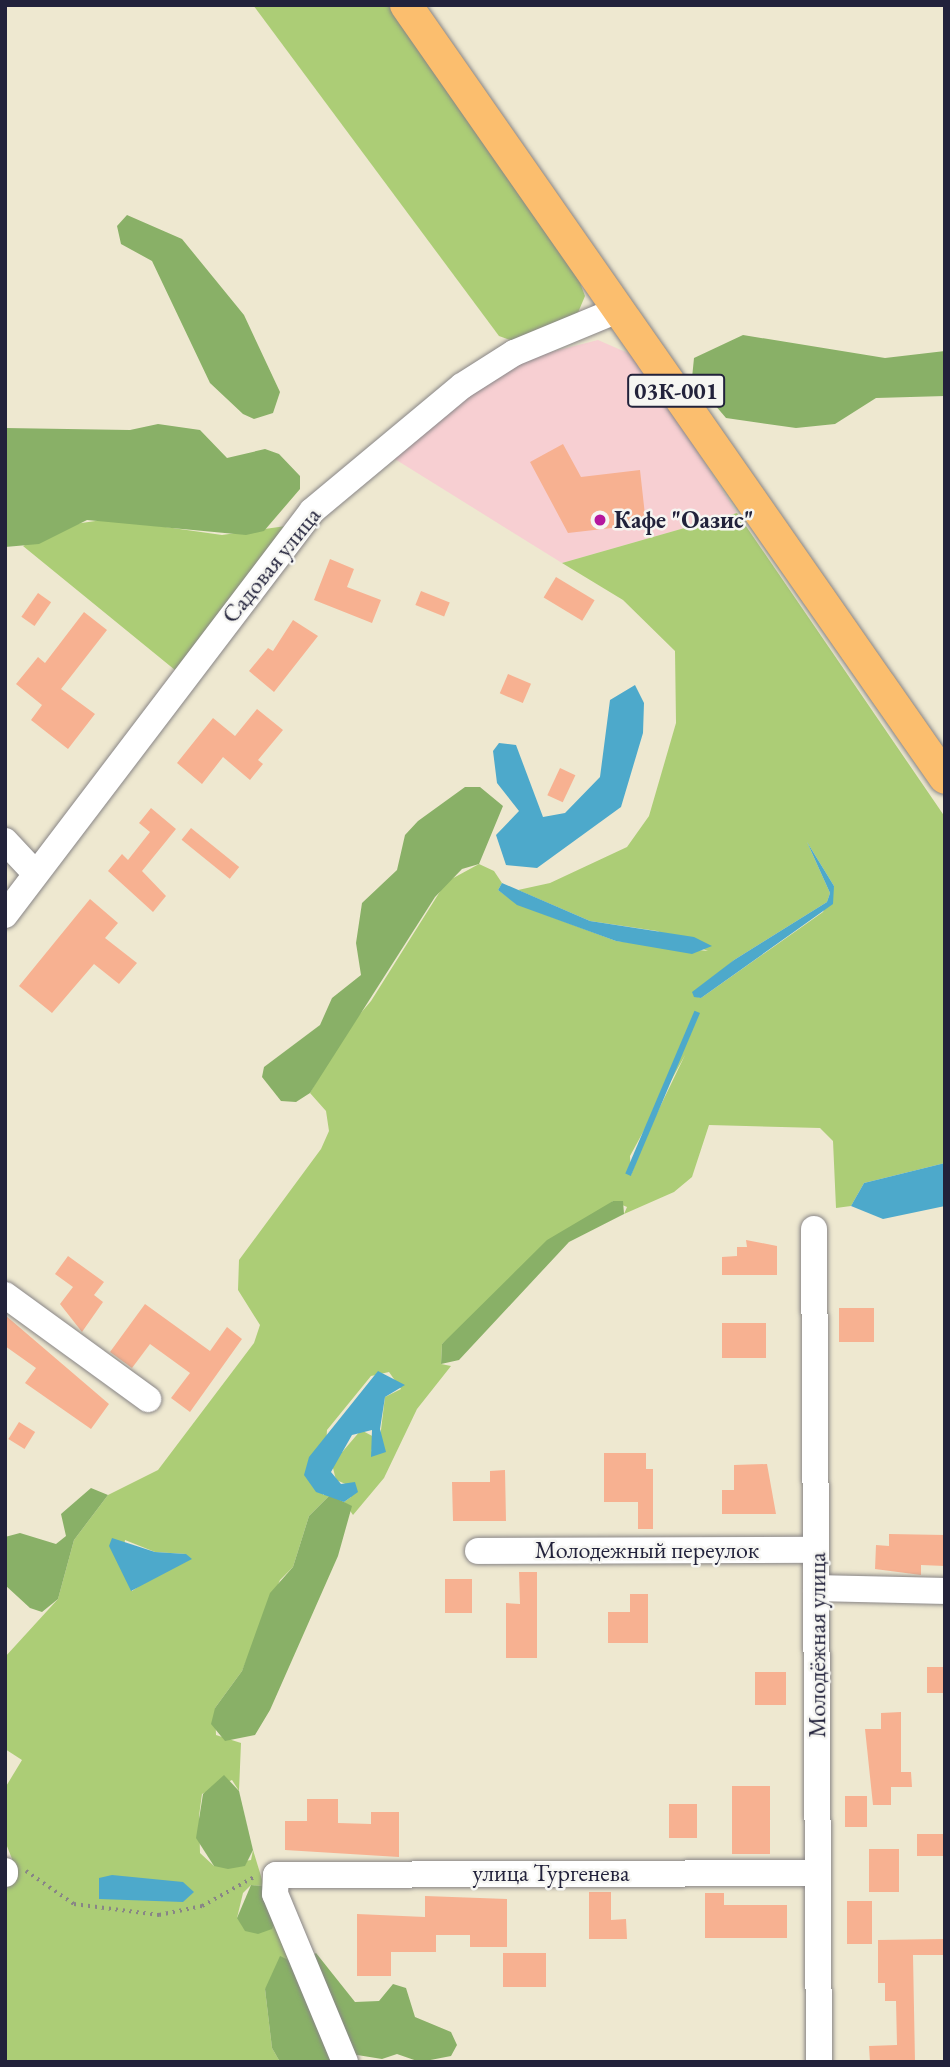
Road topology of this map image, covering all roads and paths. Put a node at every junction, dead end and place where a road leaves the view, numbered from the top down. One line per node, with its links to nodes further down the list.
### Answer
1 (406, 5): 2 (main road, 03К-001)
2 (620, 310): 3 (main road, 03К-001); 5 (street, Садовая улица)
3 (945, 778)
4 (5, 841): 5 (street)
5 (35, 873): 6 (street, Садовая улица)
6 (5, 915)
7 (814, 1229): 10 (street, Молодёжная улица)
8 (5, 1295): 9 (street)
9 (148, 1399)
10 (816, 1550): 11 (street, Молодежный переулок); 12 (street, Молодёжная улица)
11 (478, 1551)
12 (816, 1588): 13 (street); 15 (street, Молодёжная улица)
13 (945, 1591)
14 (10, 1871): 16 (path)
15 (818, 1873): 16 (street, улица Тургенева); 18 (street, Молодёжная улица)
16 (280, 1874): 17 (street)
17 (345, 2062)
18 (819, 2062)

